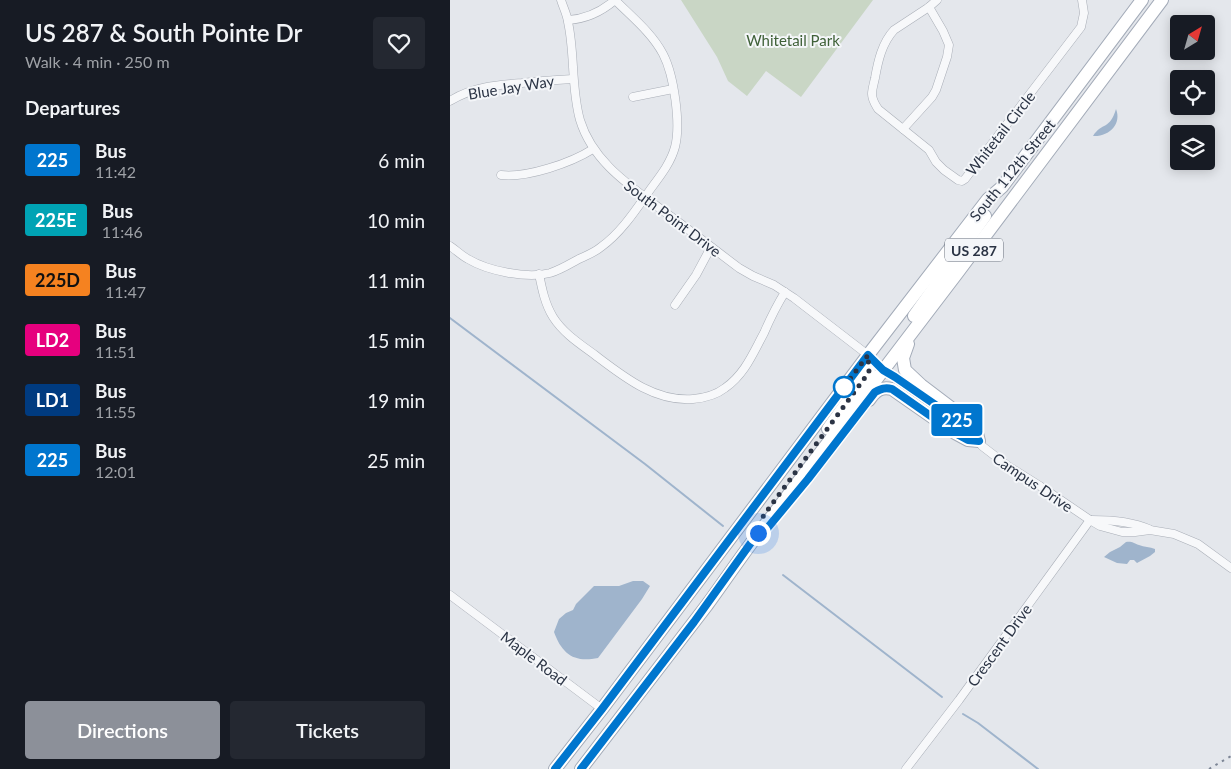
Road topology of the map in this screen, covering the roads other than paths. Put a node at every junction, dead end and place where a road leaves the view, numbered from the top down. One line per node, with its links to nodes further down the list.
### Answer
1 (561, 0): 8 (street, South Point Drive)
2 (615, 0): 8 (street); 10 (street)
3 (937, 0): 7 (street, Whitetail Circle)
4 (1082, 0): 13 (street, Whitetail Circle)
5 (1142, 0): 16 (main road, South 112th Street / US 287)
6 (1162, 0): 23 (main road, South 112th Street / US 287)
7 (929, 7): 13 (street); 13 (street, Whitetail Circle)
8 (568, 20): 9 (street, South Point Drive)
9 (573, 78): 12 (street, Blue Jay Way); 14 (street, South Point Drive)
10 (673, 89): 11 (street); 17 (street)
11 (633, 97)
12 (450, 101)
13 (903, 129)
14 (593, 149): 15 (street); 17 (street, South Point Drive)
15 (500, 175)
16 (1002, 187): 24 (main road, South 112th Street / US 287); 25 (main road)
17 (645, 197): 19 (street, South Point Drive); 20 (street)
18 (450, 246): 20 (street)
19 (711, 247): 21 (street, South Point Drive); 22 (street)
20 (539, 274): 21 (street)
21 (785, 292): 24 (street, South Point Drive)
22 (675, 305)
23 (913, 331): 25 (main road, South 112th Street / US 287); 26 (main road)
24 (868, 355): 25 (street, South Point Drive); 28 (main road); 31 (main road, South 112th Street / US 287)
25 (883, 370): 26 (street, Campus Drive); 28 (main road, South 112th Street / US 287)
26 (979, 441): 27 (street, Campus Drive); 28 (main road)
27 (1090, 520): 29 (street); 35 (street, Crescent Drive)
28 (758, 533): 32 (main road, South 112th Street / US 287)
29 (1231, 568)
30 (450, 595): 31 (street, Maple Road)
31 (602, 709): 32 (main road, Maple Road); 33 (main road, South 112th Street / US 287)
32 (618, 721): 34 (main road, South 112th Street / US 287)
33 (555, 769)
34 (581, 769)
35 (906, 769)

